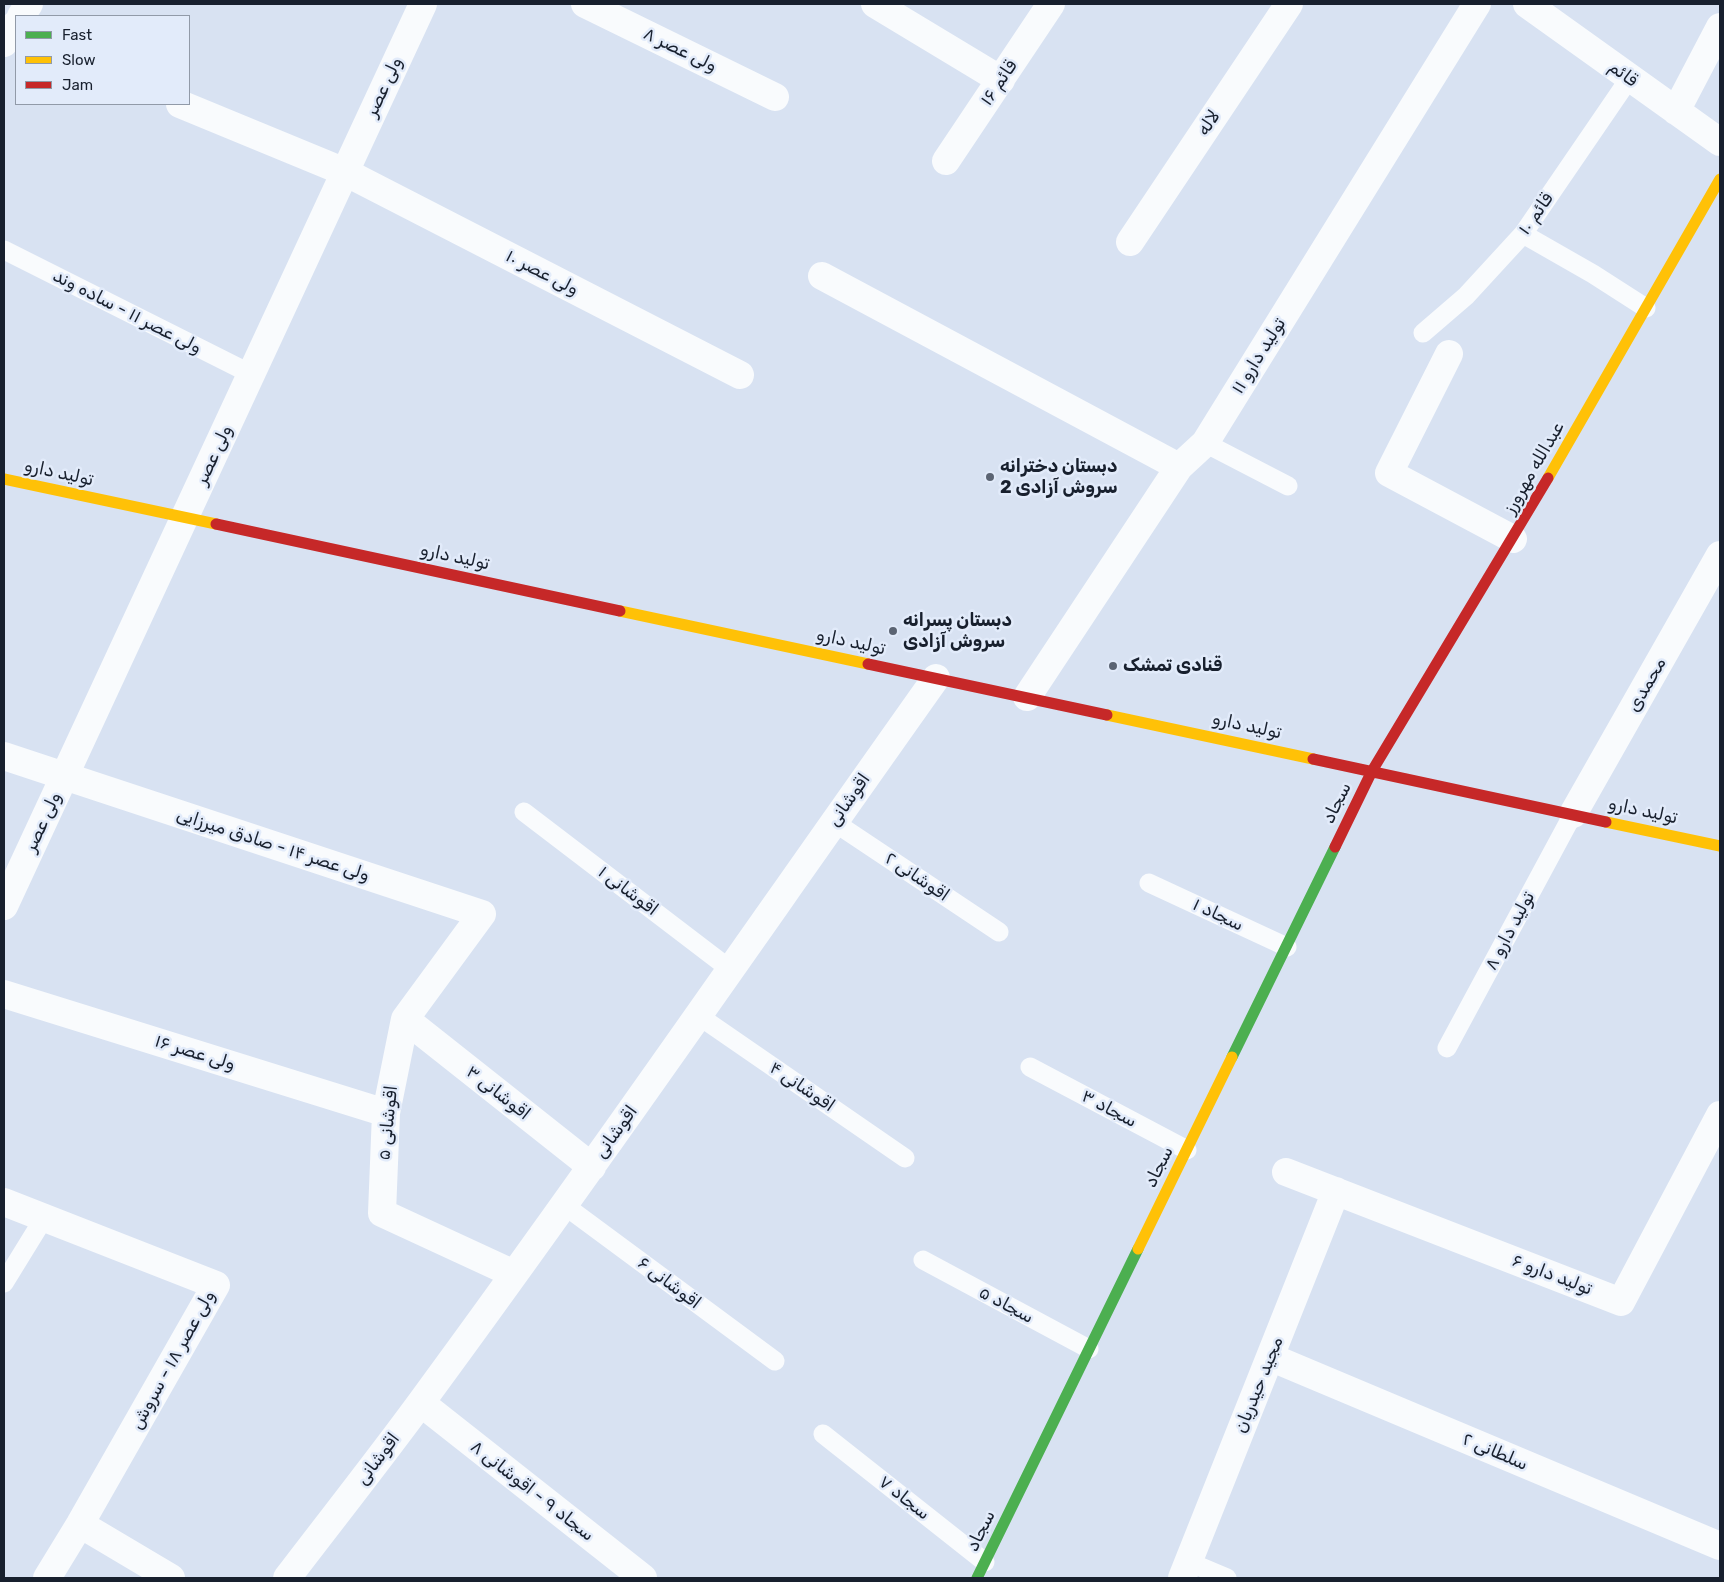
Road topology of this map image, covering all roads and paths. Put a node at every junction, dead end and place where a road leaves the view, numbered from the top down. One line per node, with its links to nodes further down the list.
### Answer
1 (29, 4): 9 (street)
2 (423, 4): 18 (street, ولی عصر)
3 (584, 4): 13 (street, ولی عصر ۸)
4 (875, 4): 12 (street)
5 (1051, 4): 12 (street, قائم ۱۶)
6 (1289, 4): 21 (street, لاله)
7 (1477, 4): 29 (street, تولید دارو ۱۱)
8 (1527, 4): 11 (street, قائم)
9 (22, 15)
10 (1720, 27): 15 (street)
11 (1629, 78): 15 (street, قائم); 20 (lane, قائم ۱۰)
12 (1001, 80): 17 (street, قائم ۱۶)
13 (775, 96)
14 (182, 105): 18 (street, ولی عصر ۱۰)
15 (1676, 111): 16 (street, قائم)
16 (1720, 142)
17 (946, 161)
18 (345, 172): 27 (street, ولی عصر); 28 (street, ولی عصر ۱۰)
19 (1720, 179): 24 (street, عبدالله مهرورز)
20 (1523, 234): 24 (lane); 25 (lane, قائم ۱۰)
21 (1130, 242)
22 (4, 250): 27 (lane, ولی عصر ۱۱ - ساده وند)
23 (822, 276): 30 (street)
24 (1646, 308): 34 (street, عبدالله مهرورز)
25 (1424, 333)
26 (1449, 354): 34 (street)
27 (251, 374): 33 (street, ولی عصر)
28 (740, 375)
29 (1205, 443): 30 (street, تولید دارو ۱۱); 32 (lane)
30 (1179, 467): 37 (street, تولید دارو ۱۱)
31 (4, 479): 33 (street, تولید دارو)
32 (1288, 486)
33 (184, 518): 36 (street, تولید دارو); 40 (street, ولی عصر)
34 (1514, 539): 39 (street, عبدالله مهرورز)
35 (1720, 555): 42 (street, محمدی)
36 (936, 678): 37 (street, تولید دارو); 43 (street, اقوشانی)
37 (1027, 697): 39 (street, تولید دارو)
38 (4, 756): 40 (street, ولی عصر ۱۴ - صادق میرزایی)
39 (1372, 771): 42 (street, تولید دارو); 49 (street, سجاد)
40 (64, 776): 46 (street, ولی عصر); 47 (street, ولی عصر ۱۴ - صادق میرزایی)
41 (524, 812): 50 (lane, اقوشانی ۱)
42 (1573, 814): 44 (street, تولید دارو); 54 (lane, تولید دارو ۸)
43 (834, 822): 48 (lane, اقوشانی ۲); 50 (street, اقوشانی)
44 (1720, 846)
45 (1150, 883): 49 (lane, سجاد ۱)
46 (4, 906)
47 (482, 914): 53 (street, اقوشانی ۵)
48 (999, 932)
49 (1287, 946): 58 (street, سجاد)
50 (731, 970): 52 (street, اقوشانی)
51 (4, 994): 56 (street, ولی عصر ۱۶)
52 (699, 1016): 59 (lane, اقوشانی ۴); 60 (street, اقوشانی)
53 (405, 1019): 56 (street, اقوشانی ۵); 60 (street, اقوشانی ۳)
54 (1447, 1048)
55 (1030, 1067): 58 (lane, سجاد ۳)
56 (386, 1113): 67 (street, اقوشانی ۵)
57 (1720, 1115): 62 (street, تولید دارو ۶)
58 (1187, 1150): 69 (street, سجاد)
59 (905, 1158)
60 (592, 1166): 64 (street, اقوشانی)
61 (1286, 1172): 62 (street, تولید دارو ۶)
62 (1336, 1191): 70 (street, مجید حیدریان)
63 (4, 1202): 65 (street, ولی عصر ۱۸ - سروش)
64 (564, 1205): 67 (street, اقوشانی); 71 (lane, اقوشانی ۶)
65 (44, 1218): 68 (lane); 74 (street, ولی عصر ۱۸ - سروش)
66 (923, 1260): 69 (lane, سجاد ۵)
67 (514, 1274): 72 (street, اقوشانی)
68 (4, 1283)
69 (1089, 1350): 76 (street, سجاد)
70 (1270, 1357): 75 (street, ۲ سلطانی); 77 (street, مجید حیدریان)
71 (775, 1362)
72 (421, 1403): 80 (street, اقوشانی); 81 (street, سجاد ۹ - اقوشانی ۸)
73 (823, 1434): 76 (lane, سجاد ۷)
74 (80, 1524): 78 (street, ولی عصر ۱۸ - سروش); 79 (street)
75 (1720, 1546)
76 (981, 1570)
77 (1185, 1570): 82 (lane)
78 (47, 1578)
79 (171, 1578)
80 (287, 1578)
81 (643, 1578)
82 (1227, 1578)

